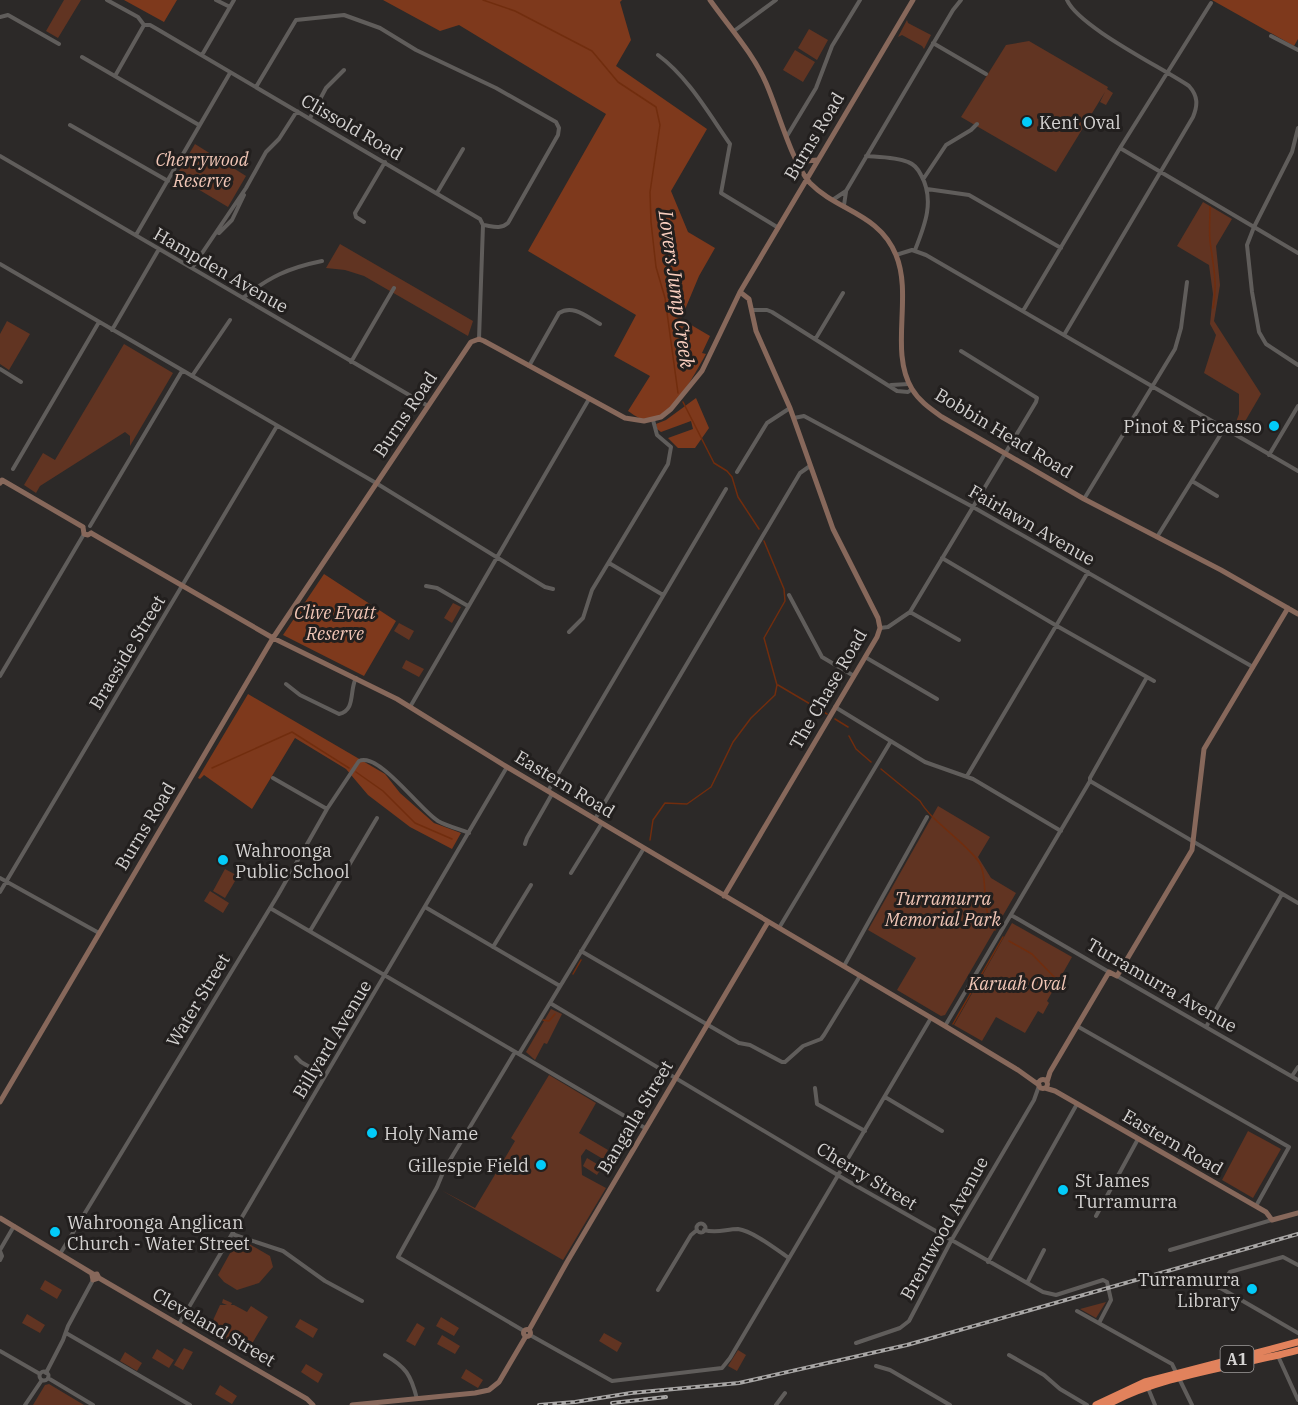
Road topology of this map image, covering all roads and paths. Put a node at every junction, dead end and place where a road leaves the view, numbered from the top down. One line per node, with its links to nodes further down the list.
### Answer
1 (107, 0): 13 (street, Clissold Road)
2 (216, 0): 11 (street)
3 (234, 0): 11 (street)
4 (710, 0): 14 (main road)
5 (776, 0): 14 (street)
6 (860, 0): 34 (street)
7 (913, 0): 41 (main road, Burns Road)
8 (961, 0): 16 (street)
9 (1067, 0): 23 (street)
10 (1211, 3): 23 (street)
11 (230, 7): 19 (street)
12 (0, 17): 17 (street)
13 (144, 25): 19 (street, Clissold Road); 26 (street)
14 (733, 32): 34 (main road)
15 (1271, 36): 18 (street)
16 (933, 43): 25 (street); 39 (street)
17 (59, 44)
18 (1298, 50)
19 (202, 55): 24 (street, Clissold Road)
20 (658, 55): 54 (street)
21 (82, 57): 26 (street)
22 (344, 70): 29 (street)
23 (1168, 71): 36 (street); 43 (street)
24 (230, 73): 27 (street, Clissold Road); 32 (street)
25 (986, 74)
26 (115, 76): 32 (street)
27 (256, 87): 28 (street, Clissold Road); 53 (street)
28 (297, 111): 29 (street, Clissold Road); 64 (street)
29 (310, 118): 42 (street, Clissold Road)
30 (977, 124): 45 (street)
31 (69, 125): 46 (street)
32 (199, 125): 46 (street)
33 (1298, 129): 35 (street)
34 (787, 136): 40 (main road)
35 (1296, 145): 55 (street)
36 (1120, 148): 43 (street); 57 (street)
37 (463, 149): 49 (street)
38 (0, 156): 56 (street, Hampden Avenue)
39 (866, 156): 45 (street); 48 (street)
40 (796, 157): 41 (main road); 44 (main road)
41 (817, 160): 44 (main road, Burns Road)
42 (385, 162): 49 (street, Clissold Road); 52 (street)
43 (1160, 171): 55 (street); 76 (street)
44 (807, 178): 50 (main road); 54 (main road, Burns Road)
45 (923, 178): 47 (street)
46 (168, 181): 56 (street)
47 (927, 189): 57 (street); 59 (street)
48 (846, 191): 50 (street); 51 (street)
49 (437, 193): 53 (street, Clissold Road)
50 (834, 199): 51 (main road)
51 (844, 205): 61 (main road)
52 (364, 222)
53 (483, 225): 78 (street)
54 (777, 227): 67 (main road, Burns Road)
55 (1254, 227): 60 (street); 81 (street)
56 (135, 235): 58 (street, Hampden Avenue)
57 (1061, 248): 71 (street)
58 (159, 249): 64 (street, Hampden Avenue); 75 (street)
59 (915, 250): 61 (street); 71 (street)
60 (1298, 253)
61 (896, 255): 88 (main road)
62 (322, 261): 69 (street)
63 (0, 264): 73 (street)
64 (192, 268): 69 (street, Hampden Avenue)
65 (1187, 282): 89 (street)
66 (394, 288): 80 (street)
67 (740, 292): 70 (main road, The Chase Road); 95 (main road, Burns Road)
68 (843, 293): 77 (street)
69 (243, 298): 80 (street, Hampden Avenue)
70 (752, 310): 77 (street); 93 (main road, The Chase Road)
71 (1023, 311): 76 (street)
72 (230, 320): 85 (street)
73 (99, 322): 75 (street); 101 (street)
74 (600, 324): 82 (street)
75 (112, 330): 84 (street)
76 (1064, 335): 89 (street)
77 (816, 338): 87 (street)
78 (479, 339): 82 (main road); 91 (main road, Burns Road)
79 (961, 351): 98 (street)
80 (351, 362): 91 (street, Hampden Avenue)
81 (1298, 365)
82 (529, 366): 90 (main road)
83 (0, 369): 86 (street)
84 (182, 370): 85 (street); 112 (street)
85 (192, 376): 96 (street)
86 (21, 381)
87 (891, 385): 88 (street); 88 (street)
88 (911, 386): 98 (main road, Bobbin Head Road)
89 (1152, 387): 97 (street); 109 (street)
90 (589, 399): 95 (main road); 115 (street)
91 (428, 406): 106 (main road, Burns Road)
92 (1298, 406): 99 (street)
93 (790, 408): 94 (main road, The Chase Road); 103 (street)
94 (794, 418): 100 (main road, The Chase Road); 110 (street, Fairlawn Avenue)
95 (653, 420): 117 (street)
96 (277, 426): 106 (street); 119 (street, Braeside Street)
97 (1224, 429): 99 (street); 105 (street)
98 (1005, 453): 109 (main road, Bobbin Head Road); 110 (street)
99 (1269, 455): 102 (street)
100 (810, 466): 129 (main road, The Chase Road); 155 (street)
101 (13, 469)
102 (1298, 471)
103 (736, 472)
104 (1, 481): 111 (main road)
105 (1192, 481): 108 (street); 114 (street)
106 (376, 483): 115 (street); 131 (main road, Burns Road)
107 (726, 489): 122 (street)
108 (1216, 496)
109 (1084, 498): 114 (main road, Bobbin Head Road)
110 (973, 507): 116 (street); 118 (street, Fairlawn Avenue)
111 (83, 527): 112 (main road); 113 (main road)
112 (91, 529): 113 (main road); 119 (main road, Eastern Road)
113 (84, 534): 135 (street)
114 (1157, 537): 125 (main road, Bobbin Head Road)
115 (496, 557): 121 (street); 124 (street)
116 (942, 558): 127 (street); 128 (street)
117 (609, 562): 122 (street); 130 (street)
118 (1088, 572): 128 (street); 134 (street, Fairlawn Avenue)
119 (182, 585): 131 (main road, Eastern Road); 164 (street, Braeside Street)
120 (426, 586): 124 (street)
121 (553, 589)
122 (663, 595): 151 (street)
123 (789, 595): 136 (street)
124 (468, 606): 144 (street)
125 (1288, 608): 126 (main road, Bobbin Head Road); 134 (main road)
126 (1297, 611)
127 (910, 612): 129 (street); 132 (street)
128 (1056, 626): 137 (street); 148 (street)
129 (879, 628): 133 (main road, The Chase Road)
130 (569, 632)
131 (273, 638): 138 (main road, Eastern Road); 176 (main road, Burns Road)
132 (959, 640)
133 (865, 657): 136 (main road, The Chase Road); 143 (street)
134 (1253, 667): 159 (main road)
135 (0, 676)
136 (854, 676): 145 (main road, The Chase Road)
137 (1147, 677): 139 (street); 150 (street)
138 (356, 678): 140 (main road, Eastern Road); 142 (street)
139 (1154, 681)
140 (365, 682): 142 (street); 144 (main road, Eastern Road)
141 (286, 684): 142 (street)
142 (352, 689)
143 (937, 699)
144 (410, 707): 147 (main road, Eastern Road)
145 (835, 707): 146 (street); 168 (main road, The Chase Road)
146 (891, 741): 148 (street); 174 (street)
147 (507, 767): 151 (main road, Eastern Road); 158 (street, Billyard Avenue)
148 (967, 776): 157 (street)
149 (273, 778): 152 (street)
150 (1090, 782): 157 (street); 159 (street)
151 (550, 792): 155 (main road, Eastern Road); 160 (street)
152 (327, 808): 158 (street, Water Street); 171 (street, Water Street)
153 (927, 817): 179 (street)
154 (377, 818): 175 (street)
155 (595, 819): 156 (main road, Eastern Road)
156 (602, 823): 161 (main road, Eastern Road); 162 (street)
157 (1061, 831): 172 (street)
158 (469, 833): 170 (street, Billyard Avenue)
159 (1194, 842): 167 (street); 183 (main road)
160 (525, 844)
161 (644, 848): 168 (main road, Eastern Road); 178 (street)
162 (571, 873)
163 (0, 878): 164 (street)
164 (6, 882): 166 (street, Braeside Street); 176 (street)
165 (531, 885): 177 (street)
166 (0, 892)
167 (1282, 894): 169 (street); 190 (street)
168 (724, 896): 173 (main road, Eastern Road)
169 (1298, 903)
170 (425, 907): 177 (street); 181 (street, Billyard Avenue)
171 (270, 908): 175 (street); 221 (street, Water Street)
172 (1011, 915): 180 (street, Turramurra Avenue); 188 (street)
173 (768, 922): 174 (main road, Eastern Road); 187 (main road, Bangalla Street)
174 (779, 928): 179 (main road, Eastern Road)
175 (310, 931): 181 (street)
176 (99, 934): 201 (main road, Burns Road)
177 (493, 947): 184 (street)
178 (581, 951): 184 (street); 187 (street)
179 (843, 966): 182 (main road, Eastern Road)
180 (1109, 972): 183 (main road, Turramurra Avenue); 189 (main road, Brentwood Avenue)
181 (385, 975): 191 (street); 194 (street, Billyard Avenue)
182 (860, 976): 186 (main road, Eastern Road); 187 (street)
183 (1117, 976): 190 (street, Turramurra Avenue)
184 (560, 986): 185 (street)
185 (550, 1003): 191 (street); 196 (street, Cherry Street)
186 (931, 1018): 188 (main road, Eastern Road); 200 (street)
187 (707, 1024): 196 (main road, Bangalla Street)
188 (945, 1026): 198 (main road, Eastern Road)
189 (1077, 1026): 198 (main road, Brentwood Avenue); 208 (street)
190 (1206, 1027): 195 (street, Turramurra Avenue)
191 (517, 1053): 203 (street); 236 (street)
192 (296, 1057): 194 (street)
193 (1298, 1067): 195 (street)
194 (325, 1076): 216 (street, Billyard Avenue)
195 (1292, 1076): 197 (street, Turramurra Avenue)
196 (675, 1078): 203 (main road, Bangalla Street); 207 (street, Cherry Street)
197 (1298, 1080)
198 (1043, 1084): 202 (main road, Eastern Road); 217 (street, Brentwood Avenue)
199 (815, 1088): 204 (street)
200 (885, 1097): 204 (street); 205 (street)
201 (0, 1102)
202 (1077, 1104): 206 (main road, Eastern Road); 224 (street)
203 (645, 1128): 236 (main road, Bangalla Street)
204 (865, 1131): 207 (street)
205 (942, 1131)
206 (1138, 1139): 208 (main road, Eastern Road); 210 (street)
207 (840, 1175): 217 (street, Cherry Street); 222 (street)
208 (1256, 1206): 212 (main road, Eastern Road)
209 (1298, 1213): 212 (main road)
210 (1096, 1216)
211 (0, 1218): 213 (main road, Cleveland Street)
212 (1272, 1220): 219 (street)
213 (14, 1226): 220 (street); 221 (main road, Cleveland Street)
214 (697, 1230): 215 (street); 215 (street); 230 (street)
215 (705, 1230): 222 (street)
216 (232, 1234): 231 (street); 234 (street, Billyard Avenue)
217 (951, 1241): 224 (street, Cherry Street); 239 (street, Brentwood Avenue)
218 (1044, 1250): 228 (street)
219 (1170, 1250)
220 (0, 1251): 223 (street)
221 (60, 1254): 226 (main road, Cleveland Street)
222 (789, 1258): 236 (street)
223 (0, 1260)
224 (988, 1262): 228 (street, Cherry Street)
225 (1298, 1265): 229 (street)
226 (95, 1277): 234 (main road, Cleveland Street); 235 (street)
227 (1210, 1282): 229 (street)
228 (1027, 1283): 233 (street, Cherry Street)
229 (1219, 1288): 237 (street)
230 (658, 1290)
231 (362, 1301)
232 (1077, 1311): 233 (street)
233 (1099, 1323): 248 (street)
234 (179, 1324): 258 (main road, Cleveland Street)
235 (66, 1333): 246 (street); 257 (street)
236 (527, 1333): 253 (main road, Bangalla Street)
237 (1298, 1334)
238 (1298, 1342): 248 (highway, A1)
239 (856, 1343)
240 (1298, 1350): 244 (highway, A1)
241 (0, 1351): 247 (street)
242 (385, 1355): 253 (street)
243 (1009, 1355): 262 (street)
244 (1278, 1356): 248 (highway, A1); 254 (street)
245 (876, 1366): 261 (street)
246 (46, 1373): 247 (street); 249 (street)
247 (40, 1374): 250 (street)
248 (1178, 1376): 251 (highway, A1); 263 (highway, A1); 266 (street)
249 (48, 1378): 250 (street); 256 (street)
250 (42, 1380): 255 (street)
251 (1148, 1388): 264 (highway, A1); 265 (street)
252 (785, 1393): 260 (street)
253 (417, 1399): 259 (main road)
254 (1298, 1400)
255 (25, 1405)
256 (93, 1405)
257 (190, 1405)
258 (313, 1405)
259 (352, 1405)
260 (776, 1405)
261 (950, 1405)
262 (1087, 1405)
263 (1096, 1405)
264 (1107, 1405)
265 (1155, 1405)
266 (1192, 1405)

